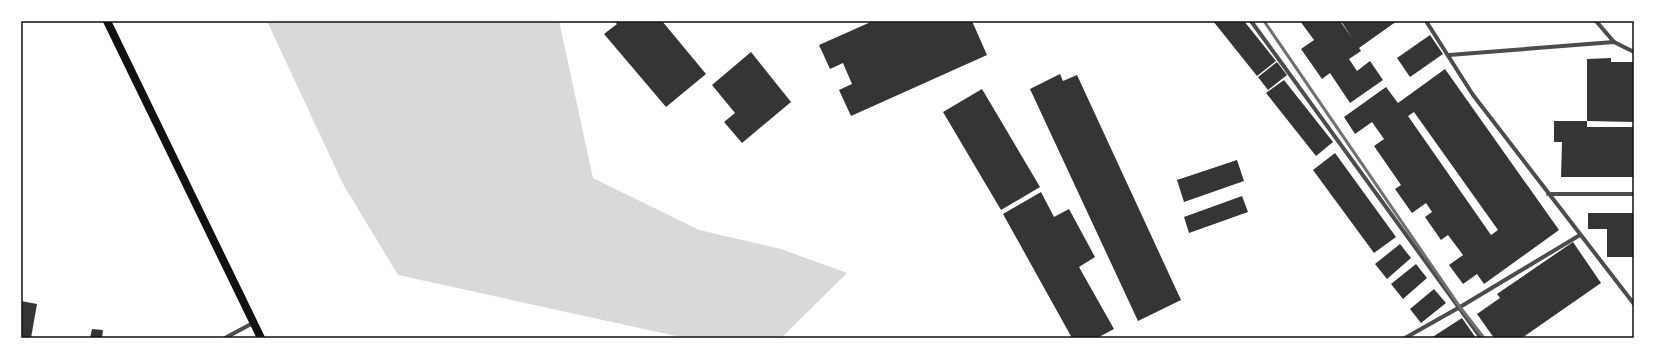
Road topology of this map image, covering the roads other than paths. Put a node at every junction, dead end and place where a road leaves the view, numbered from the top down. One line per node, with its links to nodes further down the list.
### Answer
1 (107, 21): 13 (main road)
2 (1251, 21): 12 (street)
3 (1426, 21): 7 (street)
4 (1596, 21): 5 (street)
5 (1614, 42): 6 (street); 7 (street)
6 (1634, 52)
7 (1449, 55): 8 (street)
8 (1548, 194): 9 (street); 10 (street)
9 (1634, 194)
10 (1580, 235): 11 (street); 12 (street)
11 (1634, 304)
12 (1458, 308): 16 (street); 17 (street)
13 (253, 323): 14 (street); 15 (main road)
14 (225, 338)
15 (260, 338)
16 (1405, 338)
17 (1481, 338)

